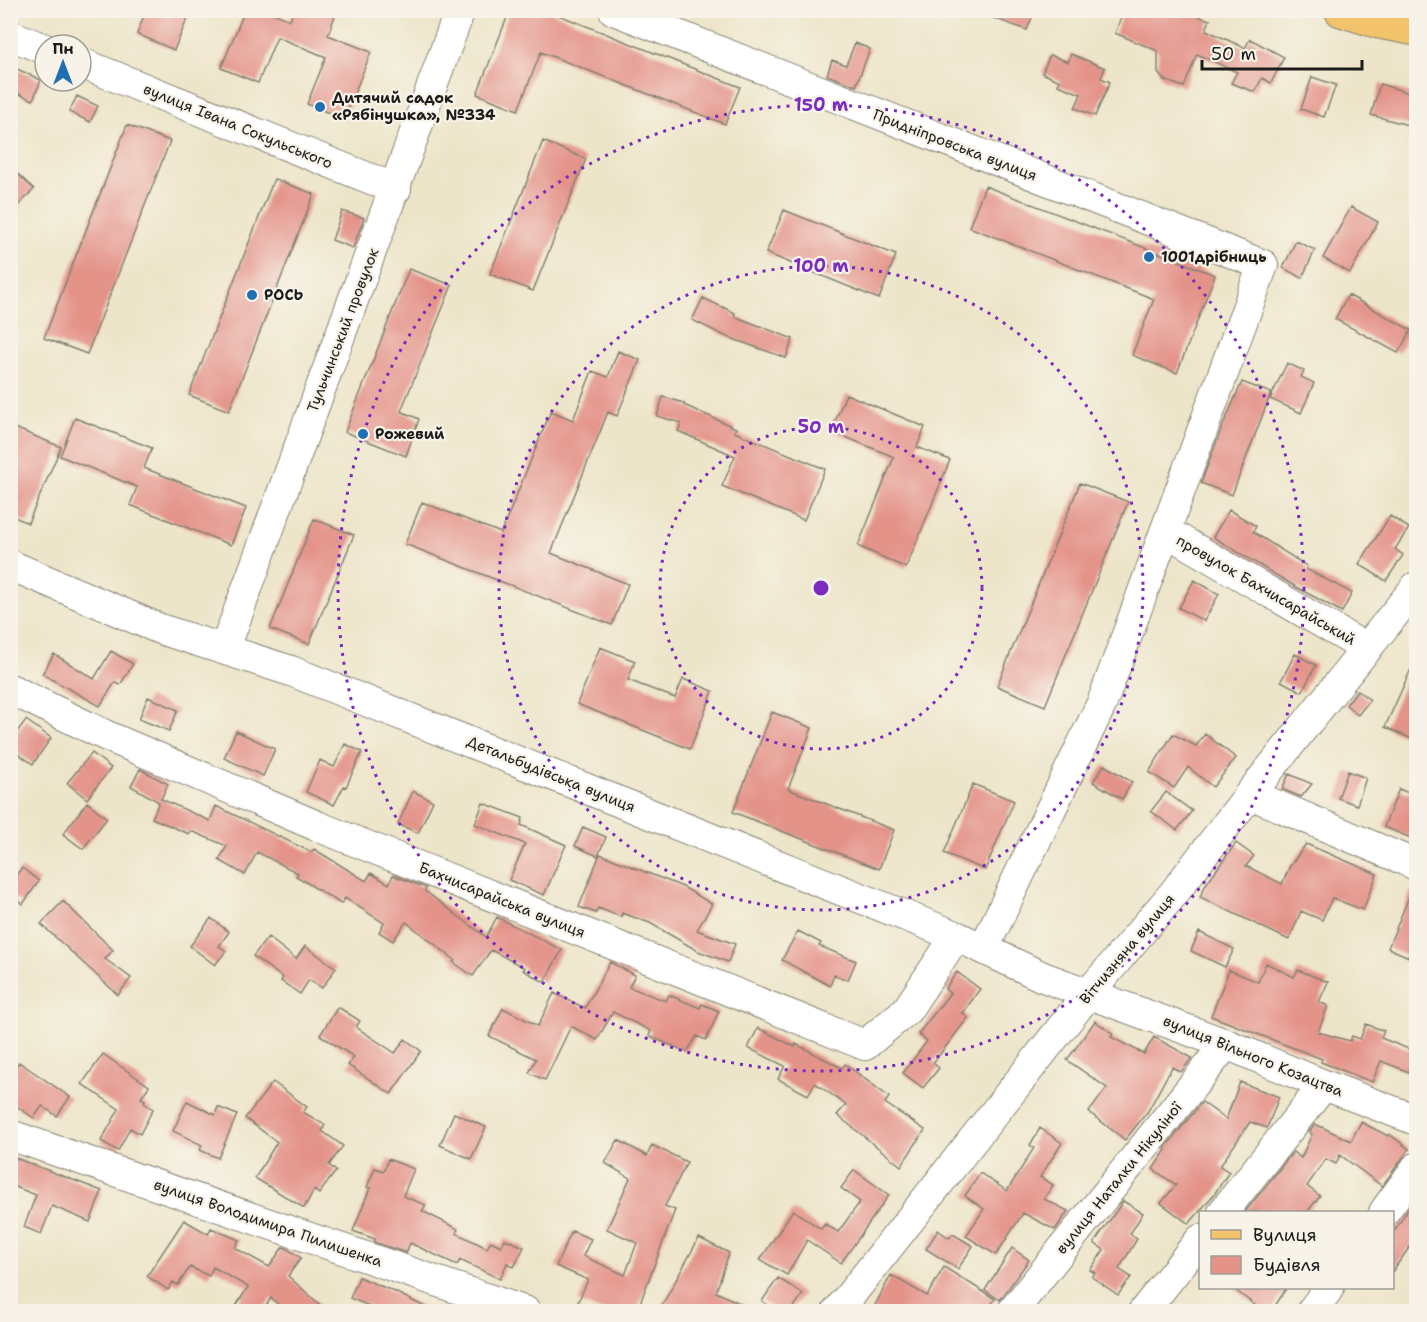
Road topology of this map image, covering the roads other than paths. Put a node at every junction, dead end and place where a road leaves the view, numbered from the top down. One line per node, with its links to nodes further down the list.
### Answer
1 (460, 10): 8 (street, Тульчинський провулок)
2 (614, 10): 9 (street, Придніпровська вулиця)
3 (1341, 10): 4 (main road)
4 (1416, 29)
5 (10, 35): 6 (street)
6 (33, 44)
7 (93, 68): 8 (street, вулиця Івана Сокульського)
8 (396, 189): 12 (street, Тульчинський провулок)
9 (1165, 531): 13 (street, провулок Бахчисарайський); 18 (street)
10 (10, 565): 12 (street, Детальбудівська вулиця)
11 (1411, 602): 13 (street, Вітчизняна вулиця)
12 (225, 648): 17 (street, Детальбудівська вулиця)
13 (1367, 649): 15 (street, Вітчизняна вулиця)
14 (10, 689): 17 (street, Бахчисарайська вулиця)
15 (1250, 794): 16 (street); 19 (street, Вітчизняна вулиця)
16 (1416, 865)
17 (956, 936): 18 (street, Детальбудівська вулиця)
18 (984, 948): 19 (street, Детальбудівська вулиця)
19 (1089, 993): 20 (street, вулиця Вільного Козацтва); 30 (street, Вітчизняна вулиця)
20 (1226, 1044): 21 (street, вулиця Вільного Козацтва); 31 (street, вулиця Наталки Нікуліної)
21 (1324, 1085): 22 (street, вулиця Вільного Козацтва); 25 (street)
22 (1416, 1120)
23 (10, 1135): 29 (street, вулиця Володимира Пилишенка)
24 (1416, 1168): 26 (street)
25 (1224, 1211)
26 (1385, 1211)
27 (1199, 1241): 32 (street)
28 (1328, 1289): 33 (street)
29 (526, 1311)
30 (837, 1311)
31 (1012, 1311)
32 (1143, 1311)
33 (1311, 1311)

